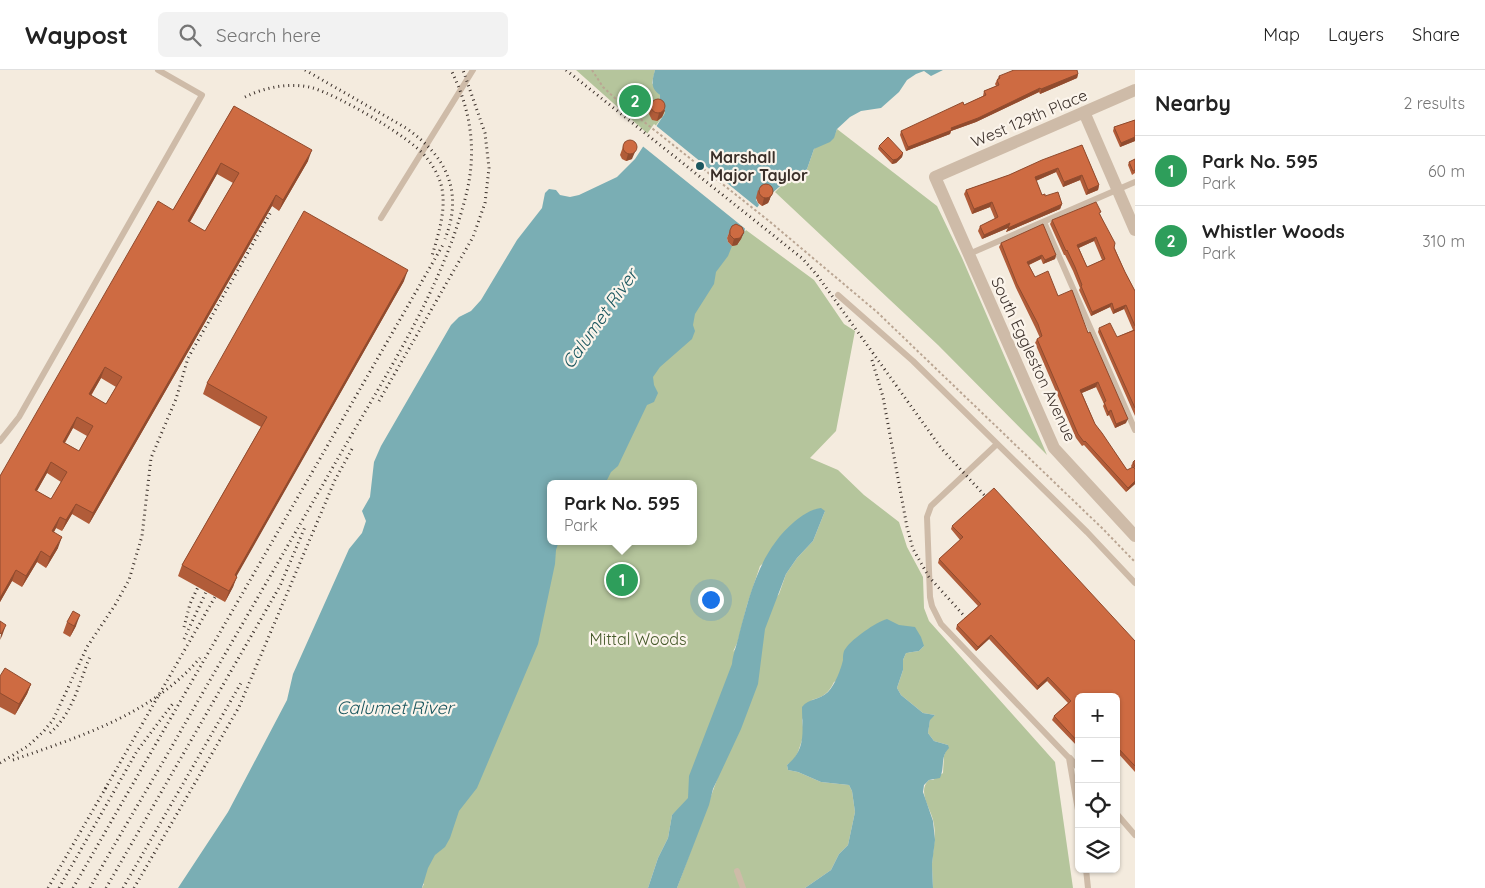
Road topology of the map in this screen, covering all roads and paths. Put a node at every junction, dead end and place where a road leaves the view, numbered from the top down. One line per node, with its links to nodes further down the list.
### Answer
1 (158, 70): 15 (lane)
2 (473, 70): 9 (lane)
3 (592, 70): 19 (path)
4 (1135, 90): 5 (street, West 129th Place)
5 (1084, 112): 6 (street, West 129th Place); 8 (street)
6 (935, 177): 12 (street, South Eggleston Avenue)
7 (1135, 182): 8 (lane)
8 (1118, 190): 10 (lane); 11 (street)
9 (381, 218)
10 (1044, 222): 12 (lane); 14 (lane)
11 (1135, 230)
12 (968, 254): 17 (street, South Eggleston Avenue)
13 (838, 295): 16 (lane)
14 (1135, 430)
15 (0, 441)
16 (997, 444): 21 (lane); 22 (lane)
17 (1135, 536)
18 (1135, 556): 19 (path)
19 (1131, 558): 20 (path)
20 (1135, 562)
21 (1135, 583)
22 (1069, 758): 23 (lane); 24 (lane)
23 (1075, 765)
24 (1075, 793)
25 (1120, 818): 26 (lane)
26 (1135, 835)
27 (737, 871): 29 (lane)
28 (1086, 873): 30 (lane)
29 (744, 888)
30 (1088, 888)

